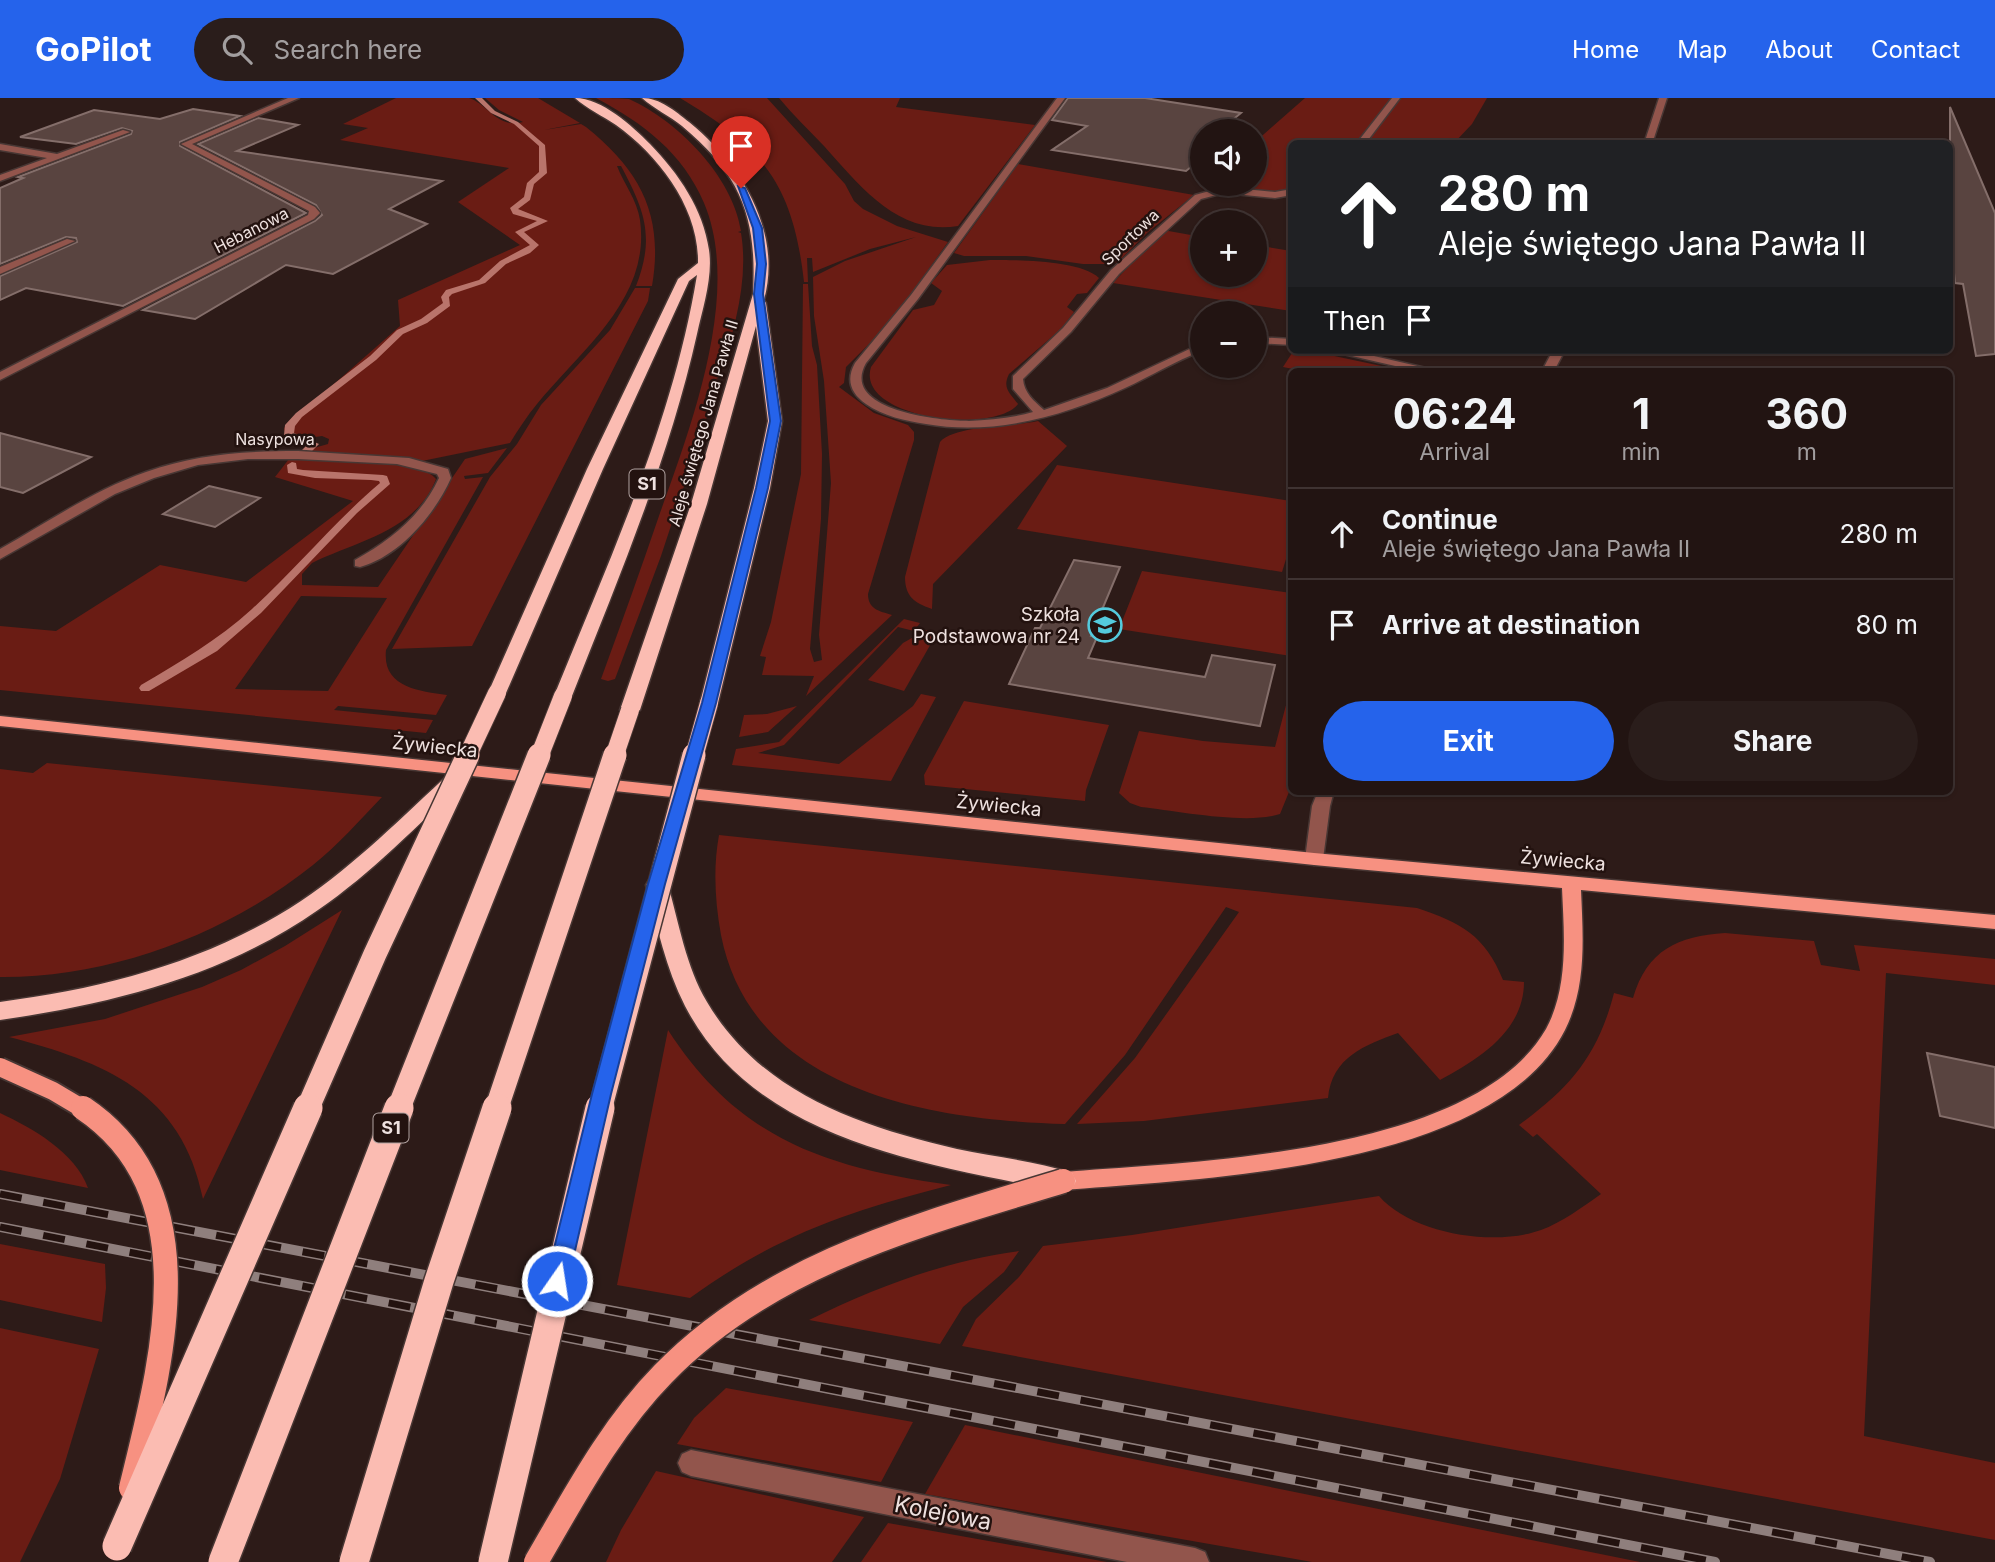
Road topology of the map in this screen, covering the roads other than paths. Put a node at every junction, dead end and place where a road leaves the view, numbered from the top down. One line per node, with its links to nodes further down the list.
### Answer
1 (295, 98): 23 (street, Hebanowa)
2 (580, 98): 15 (highway, Aleje świętego Jana Pawła II / S1)
3 (647, 98): 17 (highway, Aleje świętego Jana Pawła II)
4 (1061, 98): 24 (street)
5 (1396, 98): 8 (street)
6 (1663, 98): 9 (street)
7 (126, 132): 11 (street)
8 (1363, 140)
9 (1649, 140)
10 (0, 147): 11 (street)
11 (57, 157): 12 (street)
12 (0, 178)
13 (1288, 193): 24 (street, Sportowa)
14 (70, 241): 16 (street)
15 (704, 264): 28 (highway, bridge); 39 (highway, Aleje świętego Jana Pawła II / S1, bridge)
16 (0, 271)
17 (759, 294): 32 (highway, bridge); 40 (highway, Aleje świętego Jana Pawła II, bridge)
18 (1267, 341): 19 (street)
19 (1288, 342)
20 (1190, 352): 24 (street)
21 (1351, 354): 22 (street)
22 (1419, 368)
23 (0, 377)
24 (1042, 414)
25 (0, 555): 26 (street, Nasypowa)
26 (360, 563)
27 (0, 721): 30 (main road, Żywiecka)
28 (462, 773): 34 (highway, bridge); 38 (highway, bridge)
29 (1325, 795): 30 (street)
30 (1314, 859): 31 (main road, Żywiecka)
31 (1571, 882): 33 (main road, Żywiecka); 36 (main road)
32 (657, 884): 36 (highway, bridge); 41 (highway, bridge)
33 (1995, 922)
34 (0, 1011)
35 (0, 1067): 38 (main road, bridge)
36 (1063, 1181): 42 (main road, bridge)
37 (691, 1463): 43 (street, Kolejowa)
38 (113, 1554)
39 (223, 1562)
40 (354, 1562)
41 (493, 1562)
42 (536, 1562)
43 (1195, 1562)

